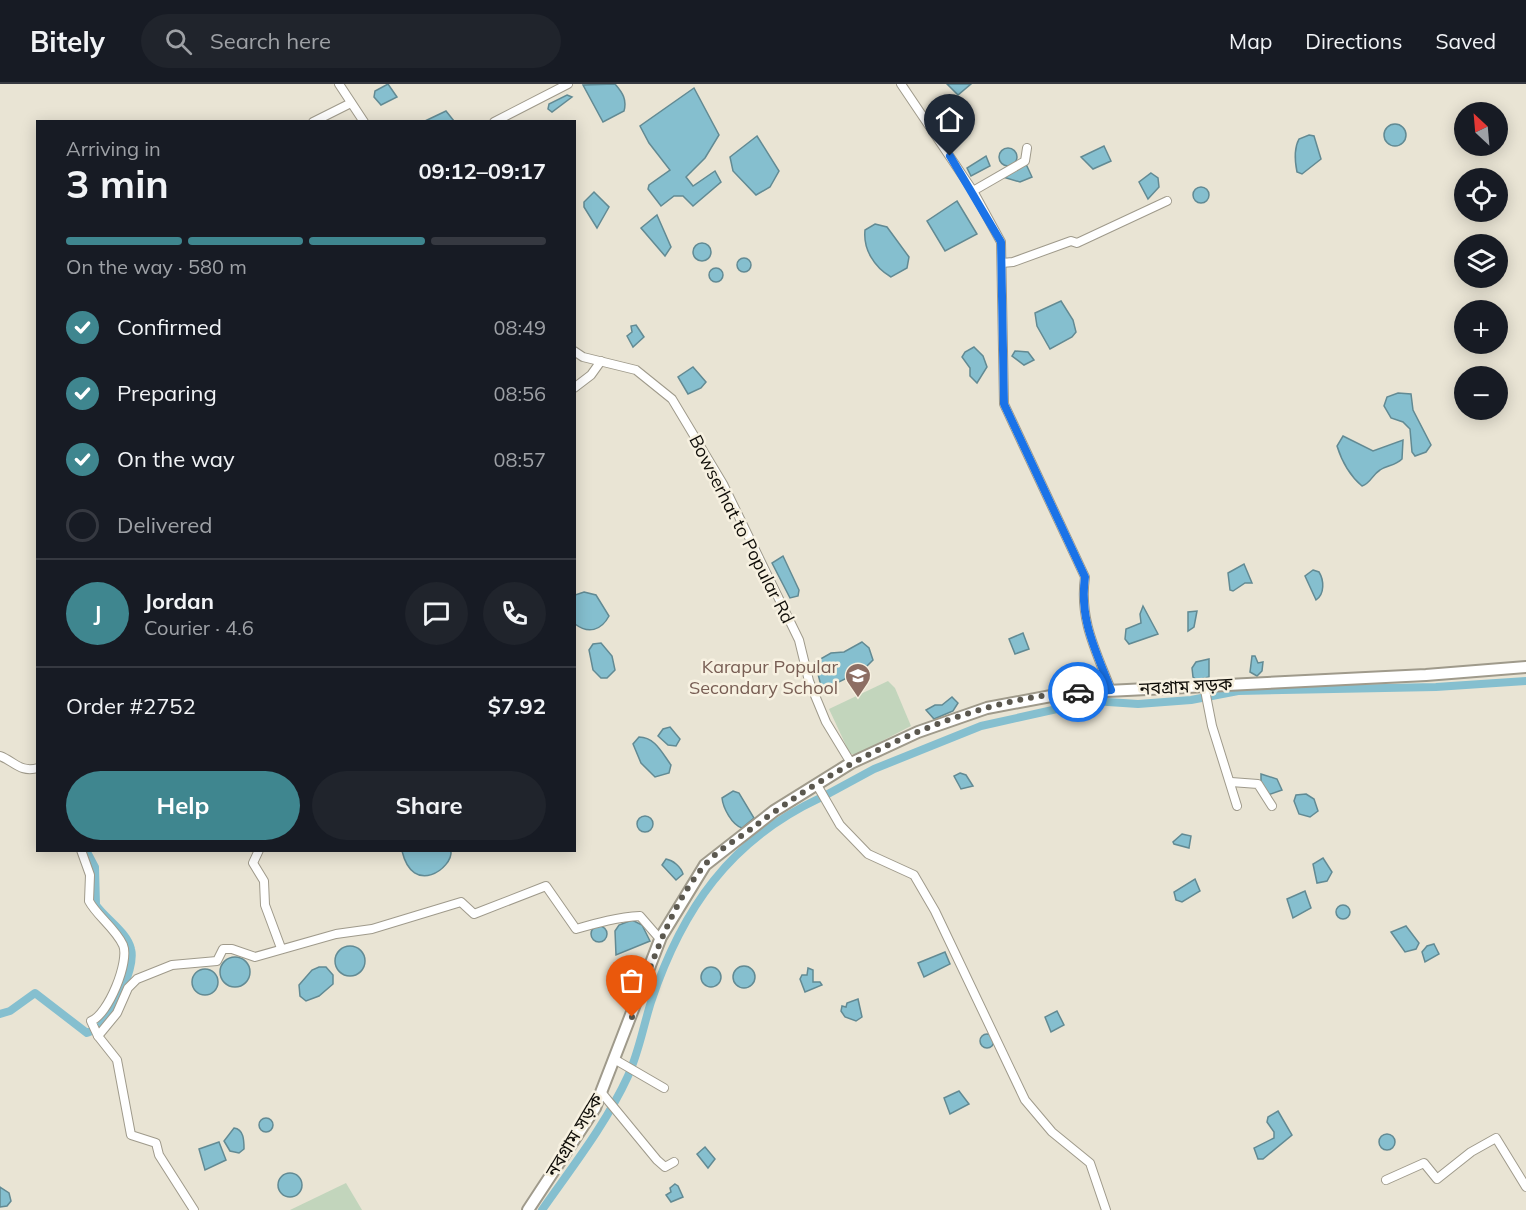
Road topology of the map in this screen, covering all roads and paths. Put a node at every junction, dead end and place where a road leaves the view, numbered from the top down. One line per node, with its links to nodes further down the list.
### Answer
1 (339, 84): 4 (street)
2 (568, 84): 7 (street)
3 (901, 84): 9 (street)
4 (351, 103): 5 (street); 6 (street)
5 (317, 120)
6 (363, 120)
7 (498, 120)
8 (1027, 148): 9 (street)
9 (973, 191): 11 (street)
10 (1167, 201): 11 (street)
11 (1002, 263): 17 (street)
12 (576, 352): 13 (street, Bowserhat to Popular Rd)
13 (601, 361): 14 (street); 19 (street, Bowserhat to Popular Rd)
14 (576, 386)
15 (1526, 667): 16 (main road, নবগ্রাম সড়ক)
16 (1204, 685): 17 (main road, নবগ্রাম সড়ক); 21 (street)
17 (1111, 690): 19 (main road, নবগ্রাম সড়ক)
18 (0, 756): 20 (street)
19 (851, 763): 22 (main road, নবগ্রাম সড়ক)
20 (36, 768)
21 (1231, 782): 23 (street); 24 (street)
22 (817, 785): 27 (main road, নবগ্রাম সড়ক); 38 (street)
23 (1272, 806)
24 (1237, 807)
25 (82, 852): 29 (street)
26 (258, 852): 28 (street)
27 (660, 939): 28 (street); 30 (main road, নবগ্রাম সড়ক)
28 (282, 948): 29 (street)
29 (99, 1036): 36 (street)
30 (614, 1059): 31 (street); 32 (main road, নবগ্রাম সড়ক)
31 (664, 1088)
32 (602, 1092): 33 (street); 37 (main road, নবগ্রাম সড়ক)
33 (674, 1162)
34 (1386, 1180): 35 (street)
35 (1526, 1187)
36 (194, 1210)
37 (528, 1210)
38 (1107, 1210)

